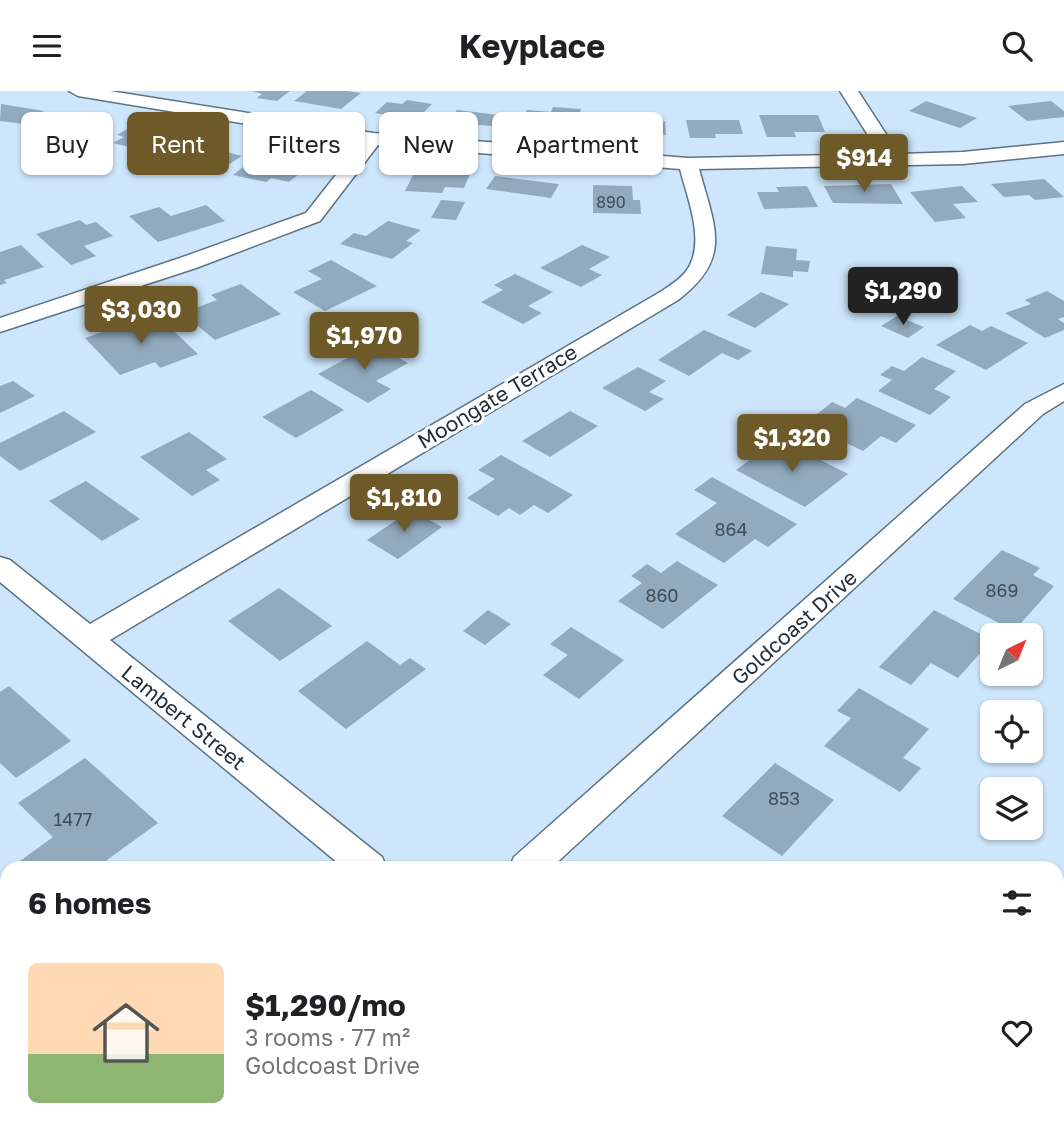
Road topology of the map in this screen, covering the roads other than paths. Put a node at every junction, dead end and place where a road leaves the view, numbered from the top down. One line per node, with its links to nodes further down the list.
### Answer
1 (78, 91): 3 (street)
2 (849, 91): 5 (street)
3 (373, 139): 6 (street); 7 (street)
4 (1064, 148): 5 (street)
5 (893, 159): 6 (street)
6 (688, 164): 10 (street, Moongate Terrace)
7 (0, 325)
8 (1064, 391): 12 (street, Goldcoast Drive)
9 (0, 567): 10 (street, Lambert Street)
10 (88, 639): 11 (street, Lambert Street)
11 (360, 861)
12 (535, 861)

